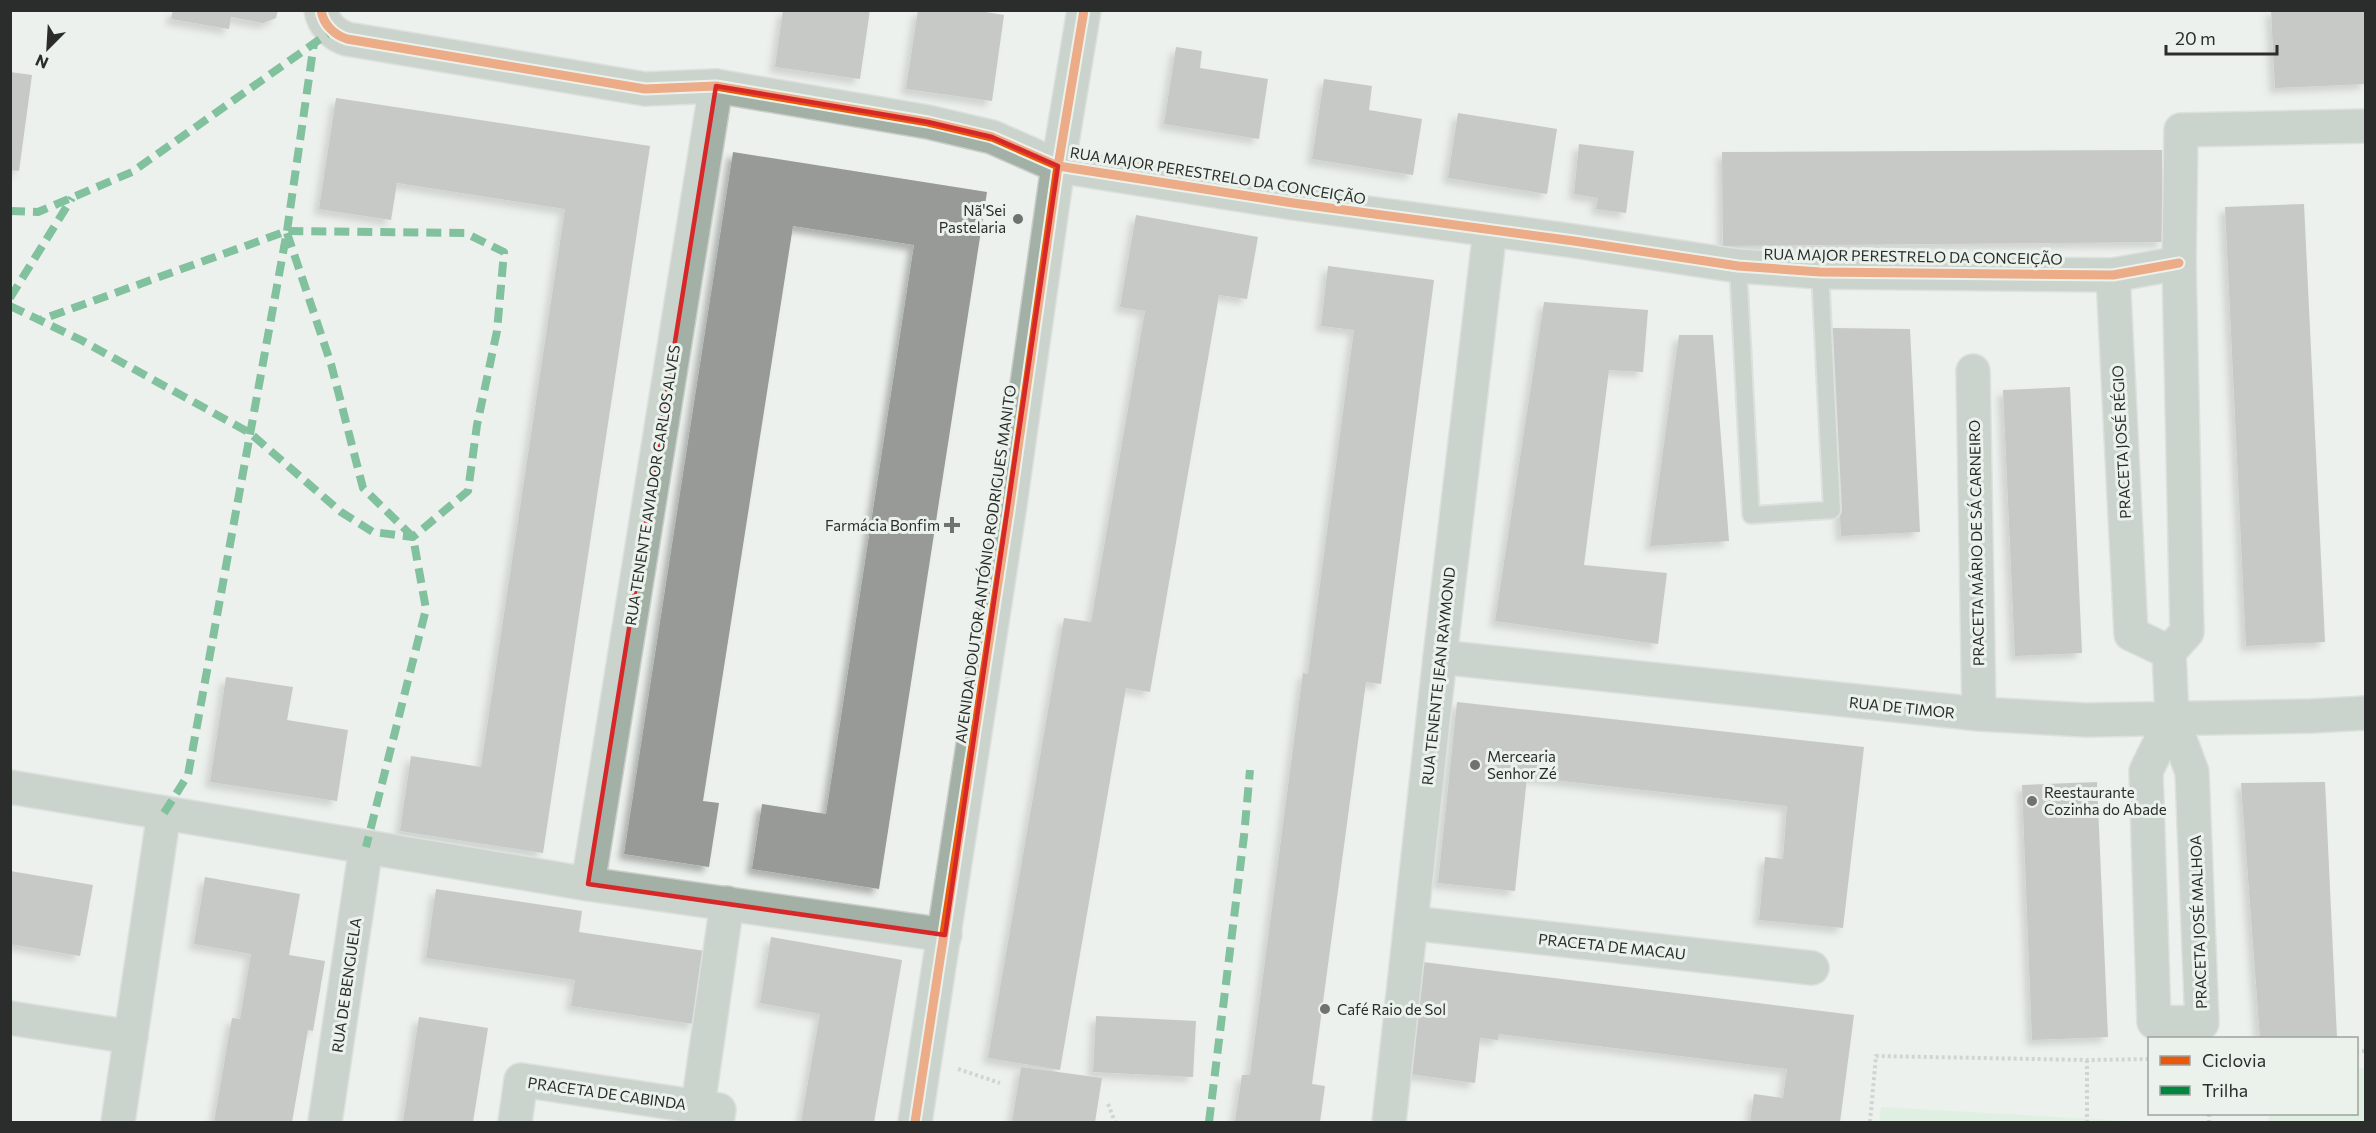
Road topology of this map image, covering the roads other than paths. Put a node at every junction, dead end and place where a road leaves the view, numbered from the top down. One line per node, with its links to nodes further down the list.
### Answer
1 (1084, 10): 5 (street, AVENIDA DOUTOR ANTÓNIO RODRIGUES MANITO)
2 (327, 20): 3 (street, RUA MAJOR PERESTRELO DA CONCEIÇÃO)
3 (716, 87): 5 (street, RUA MAJOR PERESTRELO DA CONCEIÇÃO); 20 (street, RUA TENENTE AVIADOR CARLOS ALVES)
4 (2366, 126): 7 (street)
5 (1058, 166): 6 (street, RUA MAJOR PERESTRELO DA CONCEIÇÃO); 23 (street, AVENIDA DOUTOR ANTÓNIO RODRIGUES MANITO)
6 (1490, 230): 8 (street, RUA MAJOR PERESTRELO DA CONCEIÇÃO); 13 (street, RUA TENENTE JEAN RAYMOND)
7 (2179, 263): 10 (street); 12 (street)
8 (1738, 266): 9 (street, RUA MAJOR PERESTRELO DA CONCEIÇÃO); 9 (lane)
9 (1820, 272): 10 (street, RUA MAJOR PERESTRELO DA CONCEIÇÃO)
10 (2113, 275): 12 (street, PRACETA JOSÉ RÉGIO)
11 (1973, 371): 15 (street, PRACETA MÁRIO DE SÁ CARNEIRO)
12 (2169, 652): 16 (street)
13 (1440, 657): 15 (street, RUA DE TIMOR); 22 (street, RUA TENENTE JEAN RAYMOND)
14 (2366, 713): 16 (street, RUA DE TIMOR)
15 (1979, 714): 16 (street, RUA DE TIMOR)
16 (2172, 718): 16 (street, PRACETA JOSÉ MALHOA)
17 (10, 787): 18 (street)
18 (164, 813): 19 (street); 26 (street)
19 (366, 847): 20 (street); 29 (street, RUA DE BENGUELA)
20 (588, 884): 21 (street)
21 (727, 903): 23 (street); 27 (street, PRACETA DE CABINDA)
22 (1412, 923): 24 (street, PRACETA DE MACAU); 32 (street, RUA TENENTE JEAN RAYMOND)
23 (945, 935): 31 (street, AVENIDA DOUTOR ANTÓNIO RODRIGUES MANITO)
24 (1812, 968)
25 (10, 1018): 26 (street)
26 (131, 1037): 28 (street)
27 (708, 1114): 30 (street, PRACETA DE CABINDA)
28 (118, 1122)
29 (325, 1122)
30 (515, 1122)
31 (915, 1122)
32 (1389, 1122): 33 (street)
33 (1394, 1122)

